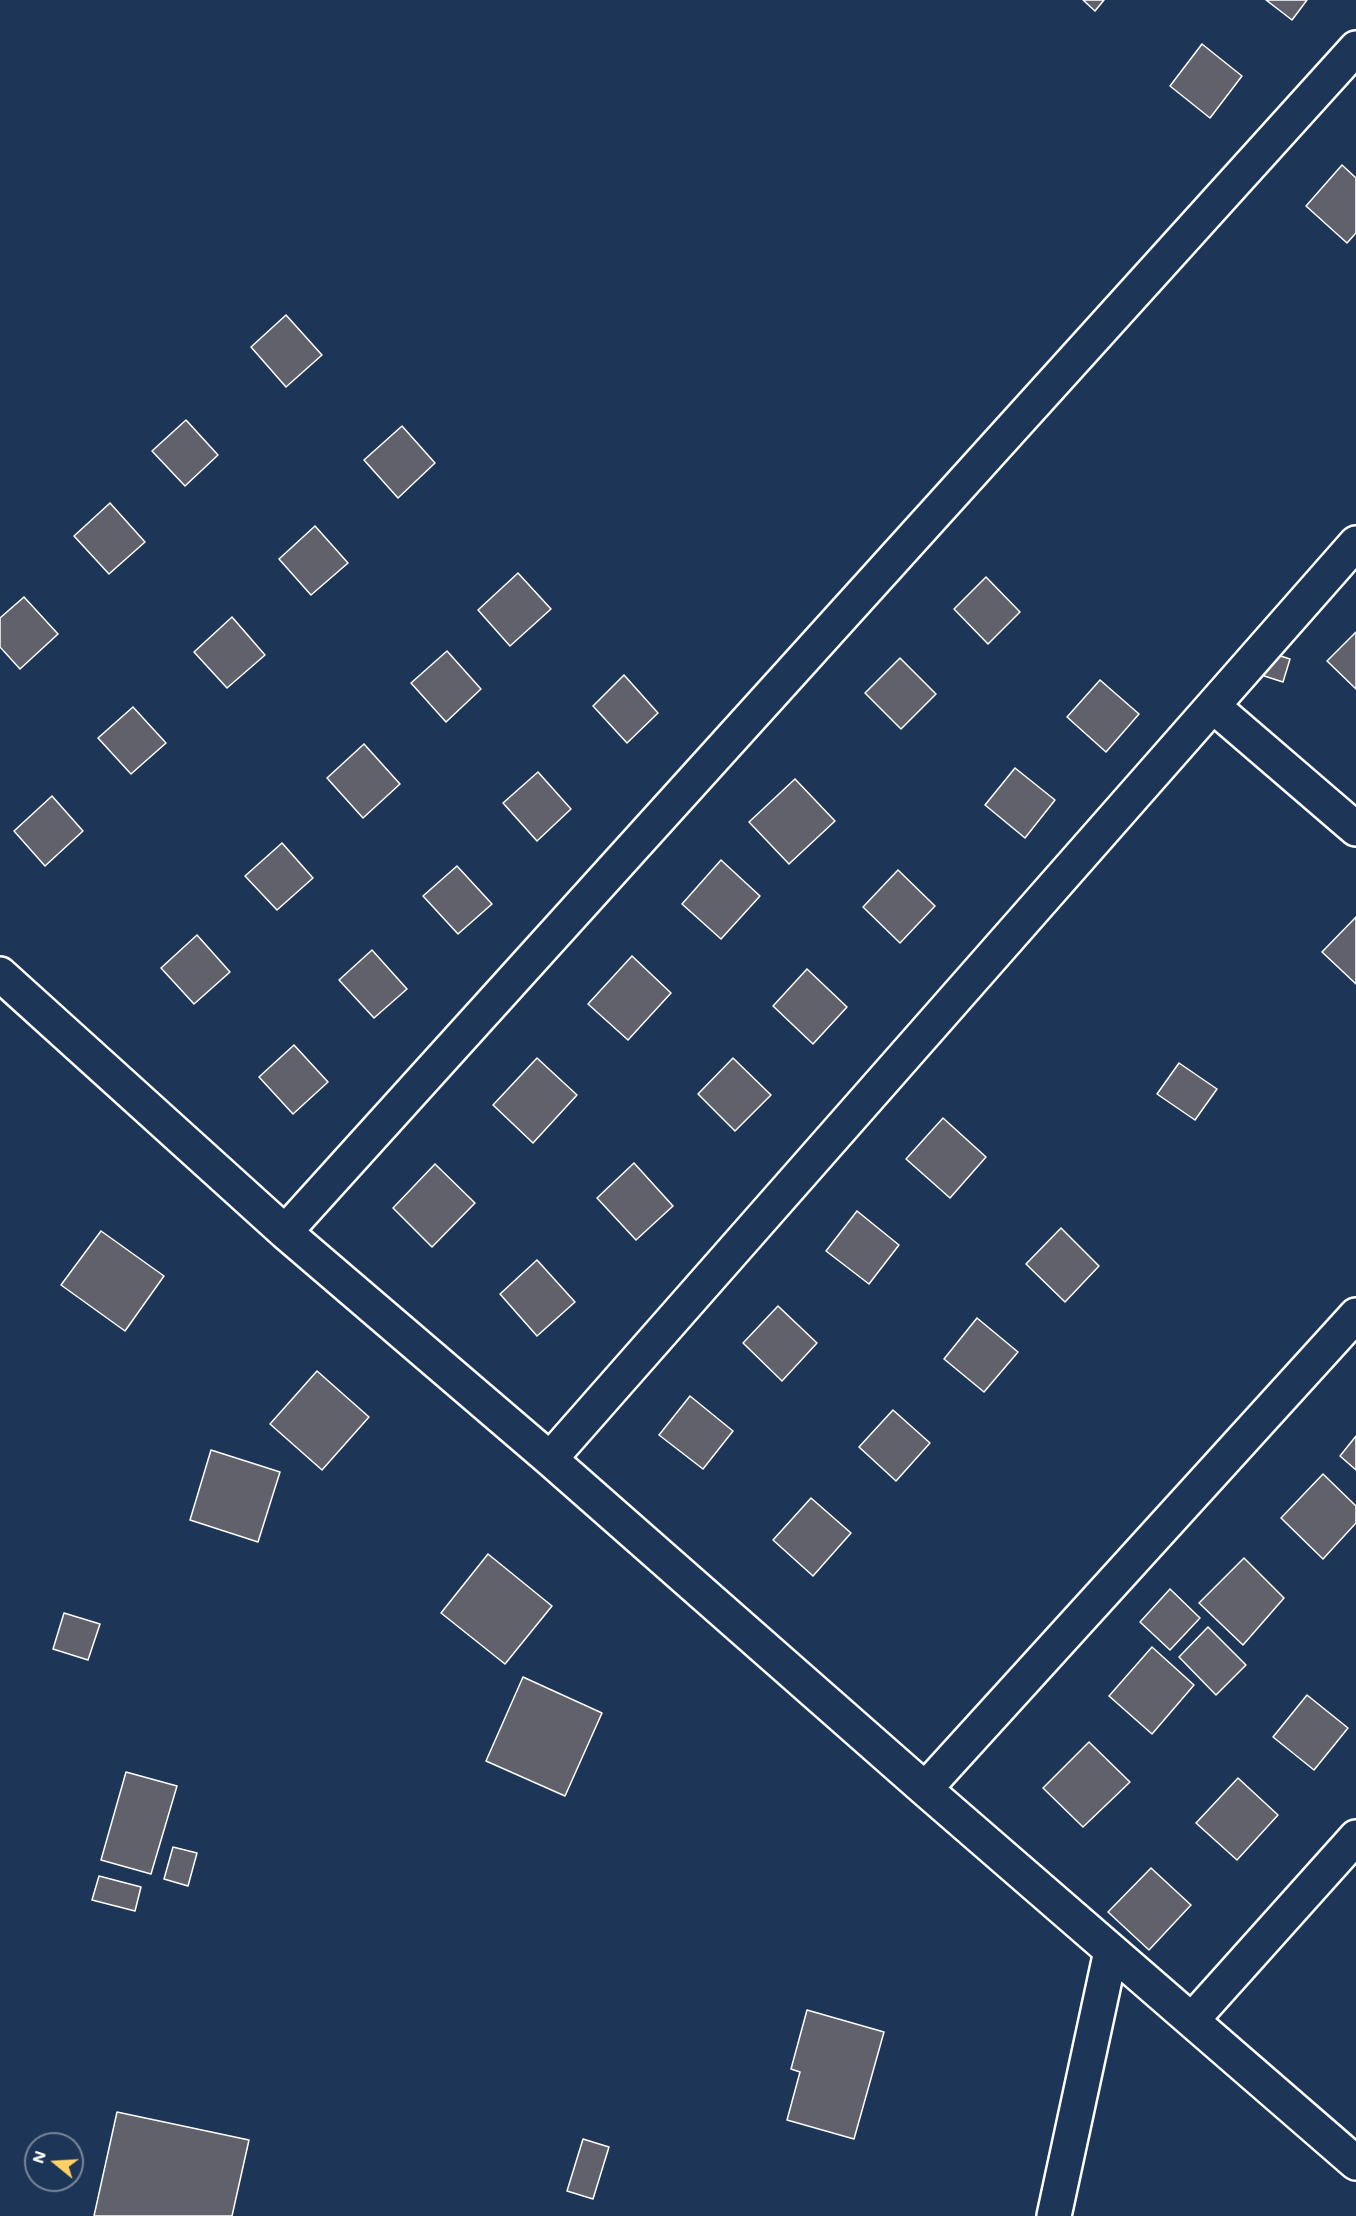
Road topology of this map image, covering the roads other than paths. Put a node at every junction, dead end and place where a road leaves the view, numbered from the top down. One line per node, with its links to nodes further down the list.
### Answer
1 (1356, 48): 6 (street)
2 (1356, 543): 3 (street)
3 (1213, 706): 4 (street); 8 (street)
4 (1356, 829)
5 (0, 974): 6 (street)
6 (285, 1232): 8 (street)
7 (1356, 1315): 9 (street)
8 (550, 1459): 9 (street)
9 (925, 1789): 11 (street)
10 (1356, 1837): 12 (street)
11 (1112, 1951): 12 (street); 14 (street)
12 (1192, 2020): 13 (street)
13 (1356, 2163)
14 (1054, 2216)

